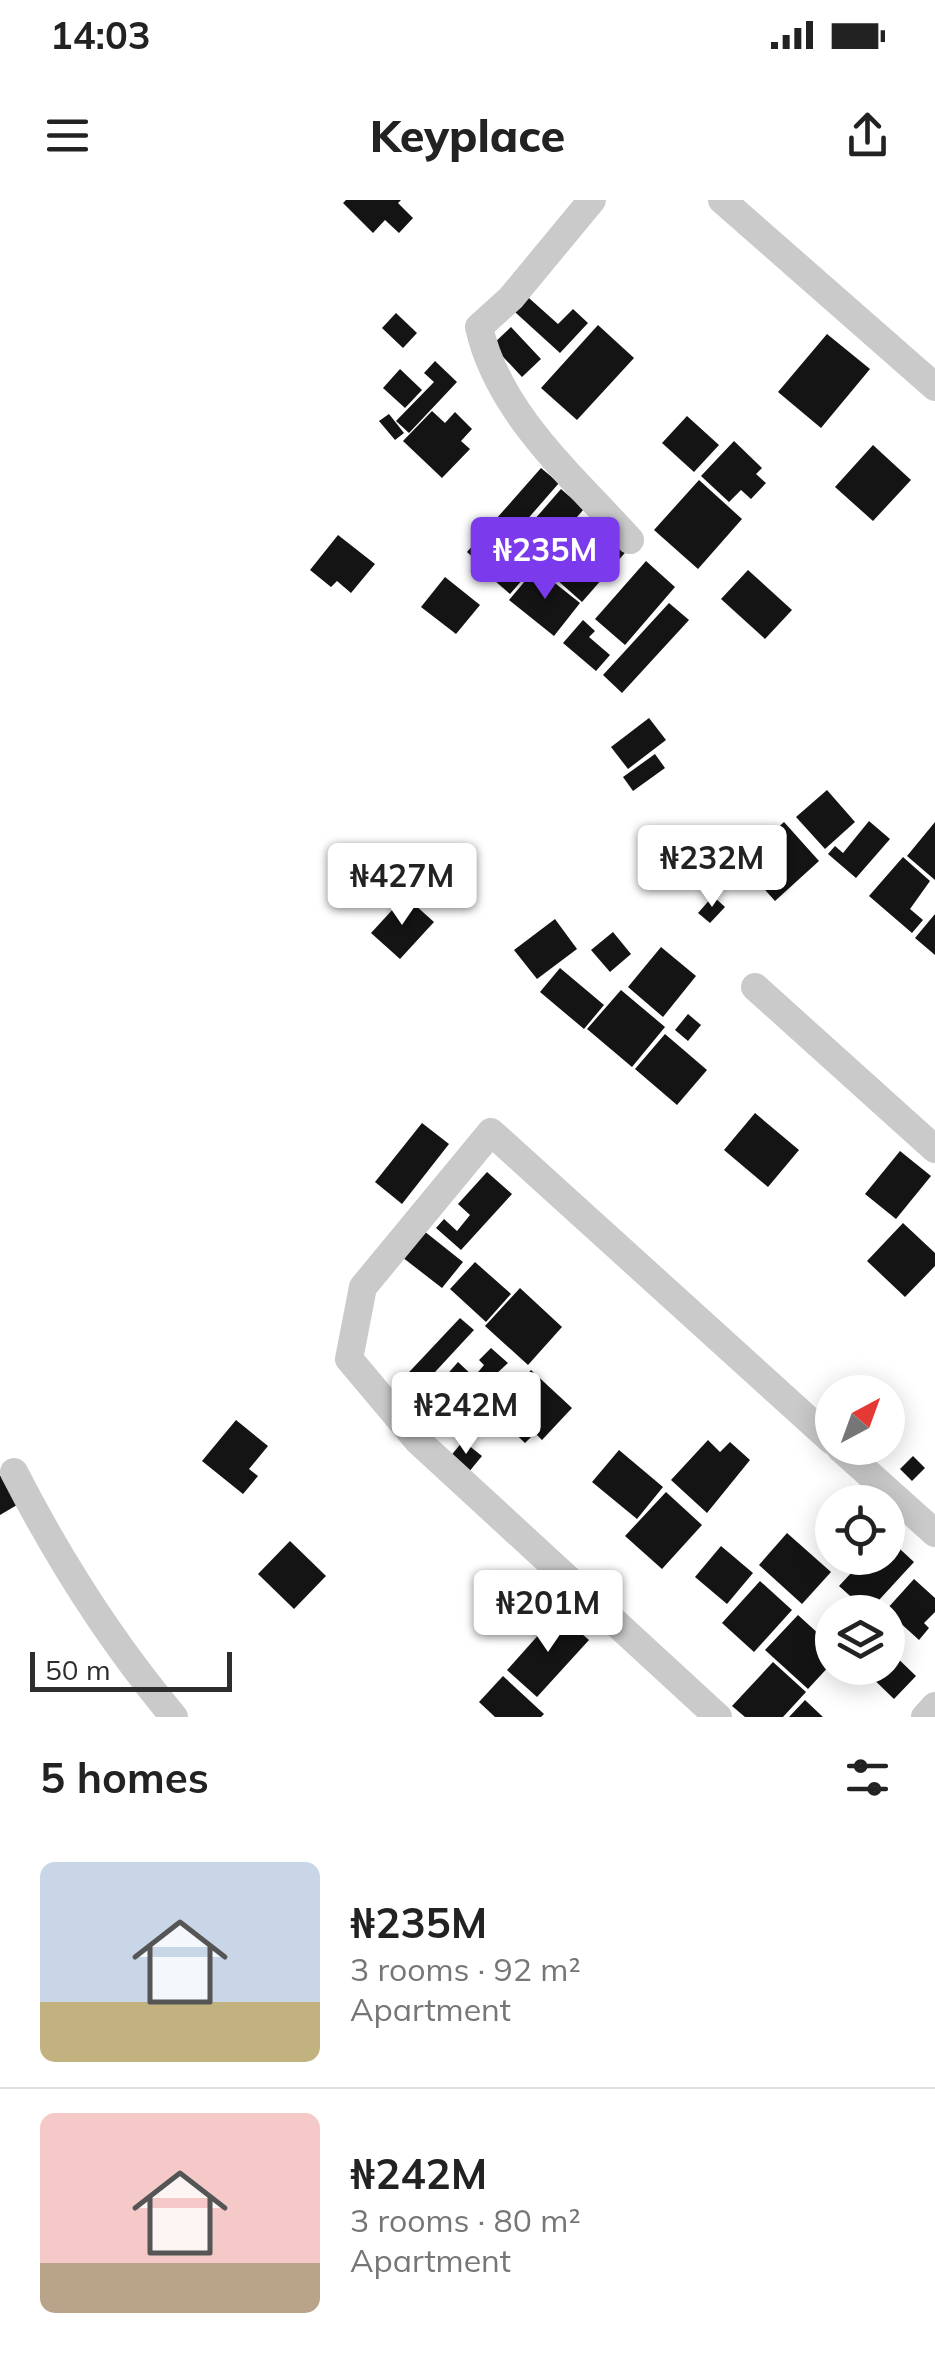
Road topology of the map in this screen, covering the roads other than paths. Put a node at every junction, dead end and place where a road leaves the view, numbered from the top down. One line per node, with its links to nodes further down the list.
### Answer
1 (592, 200): 4 (street)
2 (722, 200): 3 (street)
3 (935, 386)
4 (630, 540)
5 (755, 987): 6 (street)
6 (935, 1149)
7 (815, 1425): 13 (street)
8 (859, 1465): 10 (street)
9 (14, 1472): 12 (street)
10 (935, 1533)
11 (935, 1706): 14 (street)
12 (174, 1717)
13 (718, 1717)
14 (925, 1717)

